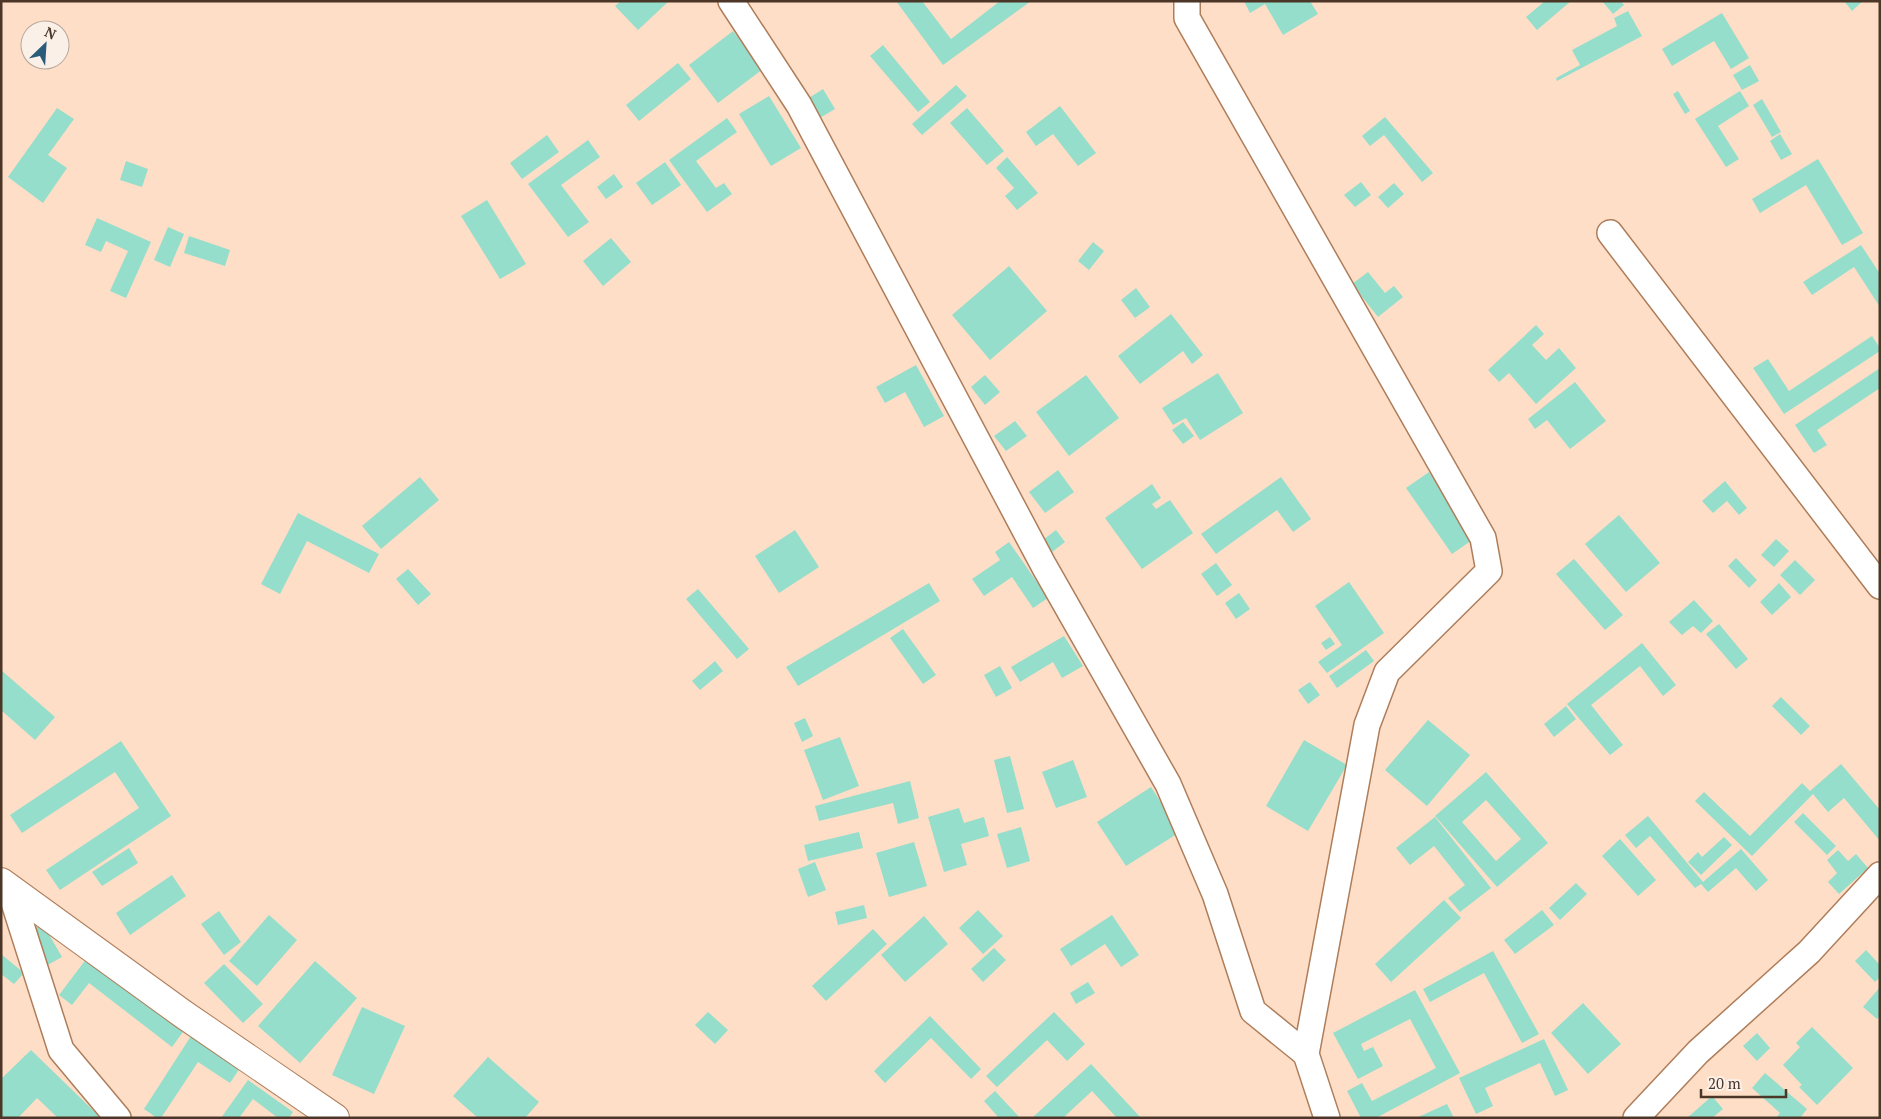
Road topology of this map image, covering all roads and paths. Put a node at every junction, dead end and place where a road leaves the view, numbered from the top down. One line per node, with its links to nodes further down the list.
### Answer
1 (731, 1): 7 (street)
2 (1187, 1): 7 (street)
3 (1610, 232): 4 (street)
4 (1878, 580)
5 (1880, 875): 11 (street)
6 (5, 884): 8 (street); 9 (street)
7 (1306, 1054): 10 (street)
8 (118, 1118)
9 (335, 1118)
10 (1327, 1118)
11 (1636, 1118)

